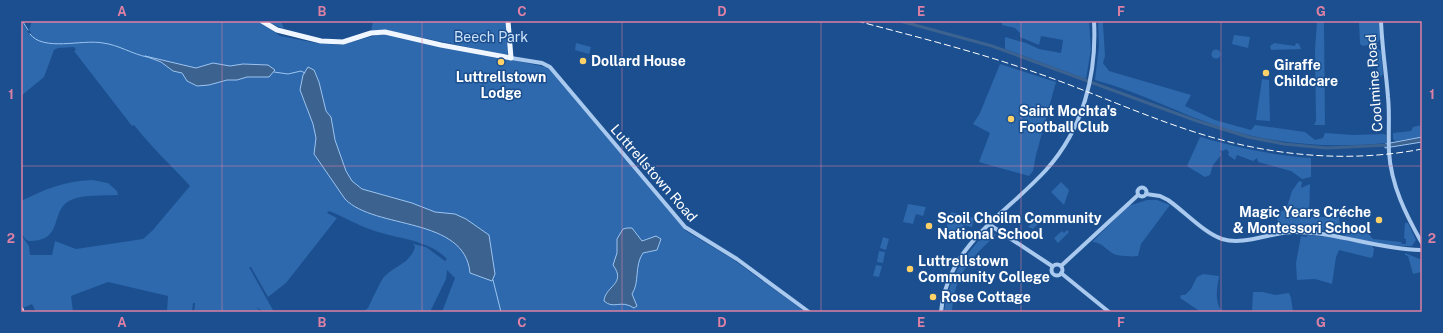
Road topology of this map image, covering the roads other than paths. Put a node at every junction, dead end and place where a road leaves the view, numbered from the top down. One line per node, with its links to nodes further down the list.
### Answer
1 (262, 21): 5 (main road)
2 (508, 21): 5 (main road)
3 (1094, 21): 8 (street)
4 (1381, 21): 9 (street, Coolmine Road)
5 (511, 58): 15 (street, Luttrellstown Road)
6 (1146, 194): 7 (street); 7 (street); 9 (street)
7 (1138, 195): 11 (street)
8 (990, 224): 10 (street); 16 (street)
9 (1421, 248)
10 (1052, 266): 11 (street); 12 (street)
11 (1061, 266): 12 (street)
12 (1061, 273): 17 (street)
13 (21, 309): 14 (main road)
14 (22, 312)
15 (809, 312)
16 (941, 312)
17 (1109, 312)

